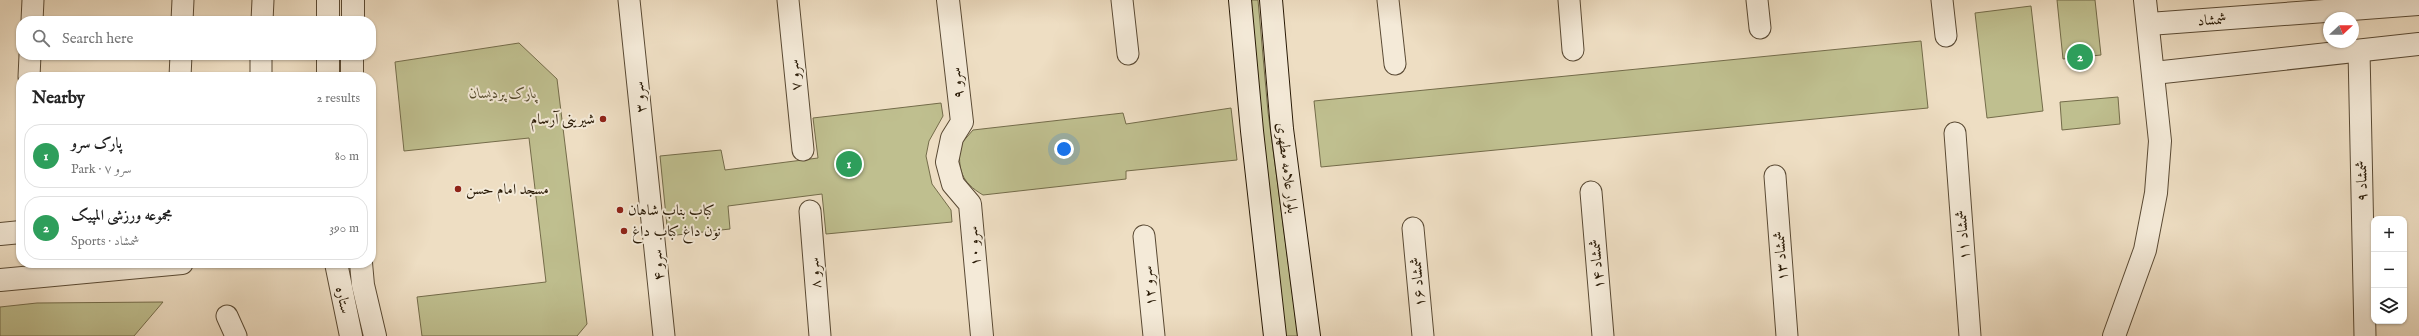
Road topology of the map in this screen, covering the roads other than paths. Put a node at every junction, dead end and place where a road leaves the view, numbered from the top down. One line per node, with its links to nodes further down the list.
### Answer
1 (33, 0): 19 (street)
2 (183, 0): 20 (street)
3 (263, 0): 21 (street)
4 (328, 0): 22 (street)
5 (353, 0): 23 (street)
6 (629, 0): 48 (street, سرو ۳)
7 (788, 0): 44 (street, سرو ۷)
8 (948, 0): 45 (street, سرو ۹)
9 (1122, 0): 30 (street)
10 (1240, 0): 66 (street, بلوار علامه مطهری)
11 (1271, 0): 67 (street, بلوار علامه مطهری)
12 (1388, 0): 36 (street)
13 (1569, 0): 28 (street)
14 (1758, 0): 25 (street)
15 (1942, 0): 26 (street)
16 (2145, 0): 24 (street)
17 (2353, 4): 18 (street, شمشاد); 24 (street, شمشاد)
18 (2419, 4)
19 (32, 16)
20 (182, 16)
21 (262, 16)
22 (328, 16)
23 (353, 16)
24 (2149, 24): 42 (street)
25 (1760, 28)
26 (1946, 36)
27 (2419, 44): 29 (street)
28 (1573, 50)
29 (2359, 51): 42 (street); 73 (street, شمشاد ۹)
30 (1128, 54)
31 (30, 60): 37 (street)
32 (181, 60): 38 (street)
33 (261, 60): 39 (street)
34 (328, 60): 40 (street)
35 (352, 60): 41 (street)
36 (1396, 64)
37 (29, 72)
38 (180, 72)
39 (261, 72)
40 (328, 72)
41 (352, 72)
42 (2154, 73): 72 (street)
43 (1955, 133): 71 (street, شمشاد ۱۱)
44 (803, 150)
45 (947, 162): 64 (street, سرو ۱۰)
46 (1775, 176): 70 (street, شمشاد ۱۳)
47 (1591, 192): 69 (street, شمشاد ۱۴)
48 (651, 194): 62 (street, سرو ۴)
49 (810, 211): 63 (street, سرو ۸)
50 (1414, 228): 68 (street, شمشاد ۱۶)
51 (16, 232): 52 (street)
52 (0, 234)
53 (1144, 236): 65 (street, سرو ۱۲)
54 (128, 268): 57 (street)
55 (337, 268): 60 (street, ستاره)
56 (361, 268): 61 (street, ستاره)
57 (0, 280)
58 (227, 316): 59 (street)
59 (236, 336)
60 (351, 336)
61 (375, 336)
62 (664, 336)
63 (820, 336)
64 (982, 336)
65 (1154, 336)
66 (1275, 336)
67 (1309, 336)
68 (1423, 336)
69 (1603, 336)
70 (1787, 336)
71 (1970, 336)
72 (2114, 336)
73 (2365, 336)

